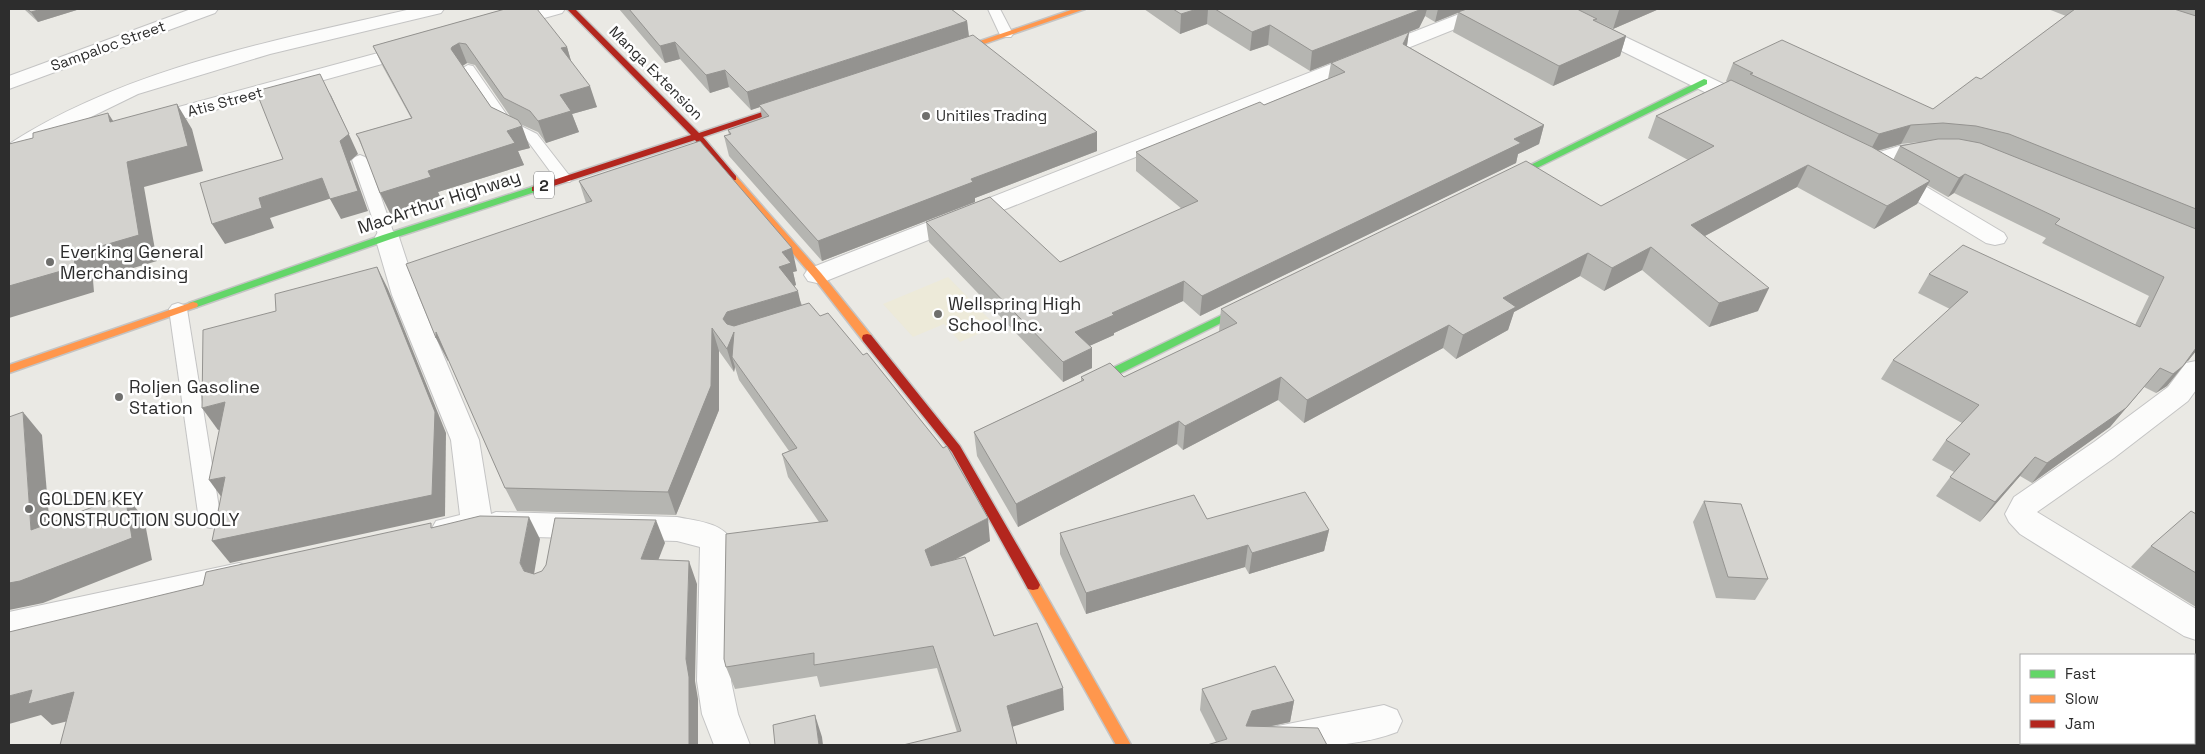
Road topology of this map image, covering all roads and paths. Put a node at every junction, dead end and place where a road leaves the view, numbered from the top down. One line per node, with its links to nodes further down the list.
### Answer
1 (208, 9): 15 (street, Sampaloc Street)
2 (434, 9): 23 (street)
3 (555, 9): 9 (street)
4 (571, 9): 19 (main road, Manga Extension)
5 (994, 9): 10 (lane)
6 (1081, 9): 10 (main road)
7 (1488, 9): 31 (street)
8 (1552, 9): 14 (street)
9 (489, 28)
10 (1006, 34): 12 (main road)
11 (432, 44): 18 (street, Atis Street)
12 (931, 59)
13 (468, 69): 27 (lane)
14 (1704, 82): 17 (street); 28 (main road)
15 (9, 83)
16 (810, 99): 19 (main road, MacArthur Highway / 2)
17 (1766, 113)
18 (131, 126)
19 (698, 137): 27 (main road, MacArthur Highway / 2); 31 (main road, Manga Extension)
20 (56, 146): 24 (street)
21 (1837, 148): 26 (street)
22 (1954, 150): 26 (street)
23 (9, 154)
24 (9, 159)
25 (360, 160): 29 (lane)
26 (1869, 163): 30 (street)
27 (564, 179): 29 (main road, MacArthur Highway / 2)
28 (1490, 187)
29 (387, 237): 33 (main road, MacArthur Highway / 2); 40 (street)
30 (1994, 238)
31 (817, 275): 34 (main road, Manga Extension)
32 (1268, 296): 38 (main road)
33 (178, 309): 36 (main road, MacArthur Highway / 2); 39 (lane)
34 (845, 309): 35 (lane); 47 (main road, Manga Extension)
35 (826, 315)
36 (9, 368)
37 (2196, 370): 44 (street)
38 (1072, 392)
39 (210, 520)
40 (477, 524): 41 (street); 46 (street)
41 (419, 536)
42 (265, 570): 43 (street)
43 (9, 626)
44 (2196, 626)
45 (1384, 722): 48 (street)
46 (732, 745)
47 (1124, 745)
48 (1262, 745)

